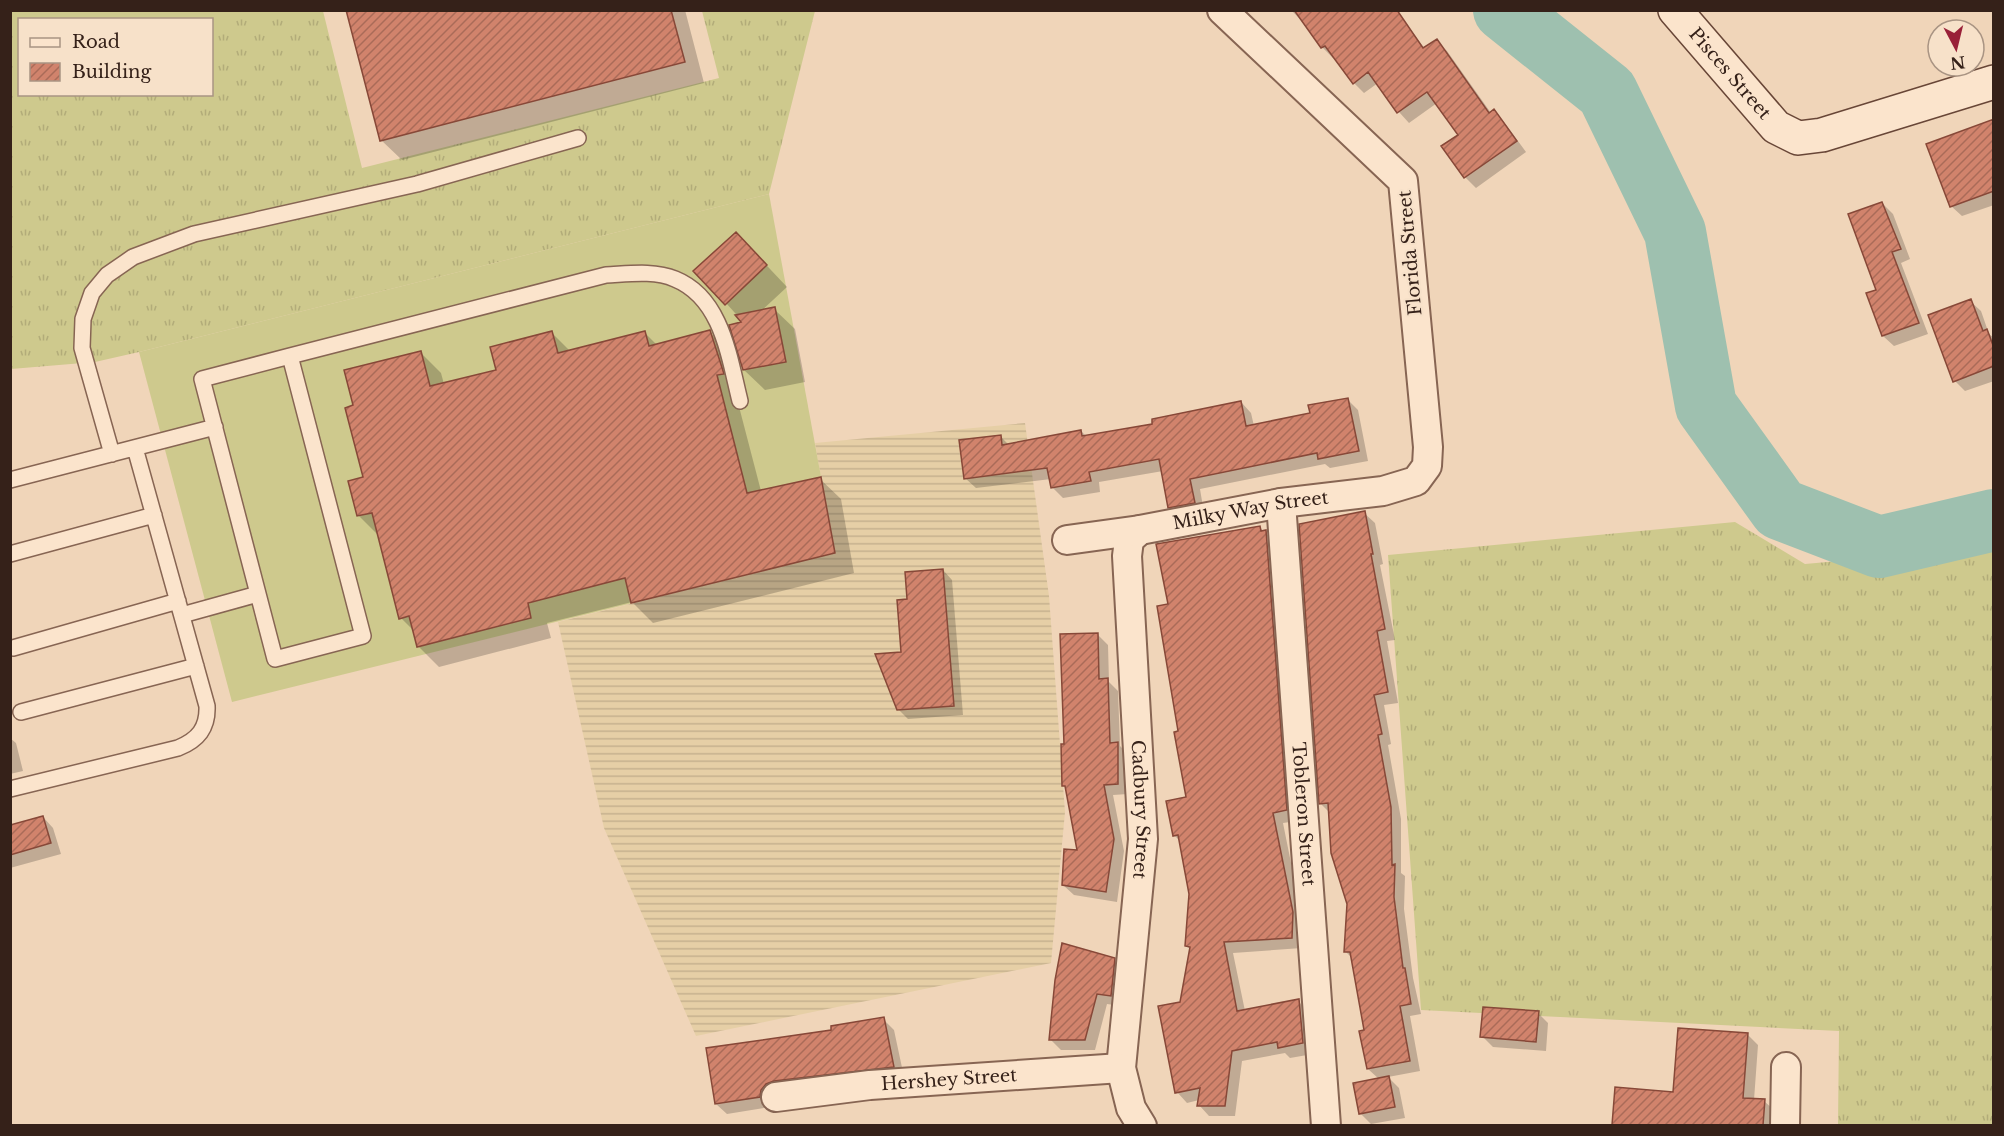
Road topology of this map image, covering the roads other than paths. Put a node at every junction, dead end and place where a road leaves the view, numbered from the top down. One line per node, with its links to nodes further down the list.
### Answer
1 (1222, 10): 10 (street, Florida Street)
2 (1675, 10): 3 (street, Pisces Street)
3 (1994, 82)
4 (578, 138): 9 (lane)
5 (290, 356): 6 (lane); 7 (lane); 17 (lane)
6 (740, 401)
7 (215, 426): 8 (lane); 17 (lane)
8 (135, 448): 9 (lane); 13 (lane)
9 (112, 453): 11 (lane)
10 (1427, 466): 12 (street, Milky Way Street)
11 (10, 480)
12 (1281, 503): 14 (street, Milky Way Street); 27 (street, Tobleron Street)
13 (154, 515): 16 (lane); 18 (lane)
14 (1140, 530): 15 (street, Milky Way Street); 24 (street, Cadbury Street)
15 (1067, 540)
16 (10, 554)
17 (258, 594): 18 (lane)
18 (180, 608): 19 (lane); 20 (lane)
19 (12, 648)
20 (196, 666): 21 (lane); 22 (lane)
21 (21, 712)
22 (10, 789)
23 (1785, 1067): 28 (street)
24 (1121, 1068): 25 (street, Hershey Street); 26 (street, Cadbury Street)
25 (776, 1097)
26 (1142, 1125)
27 (1326, 1125)
28 (1785, 1125)

